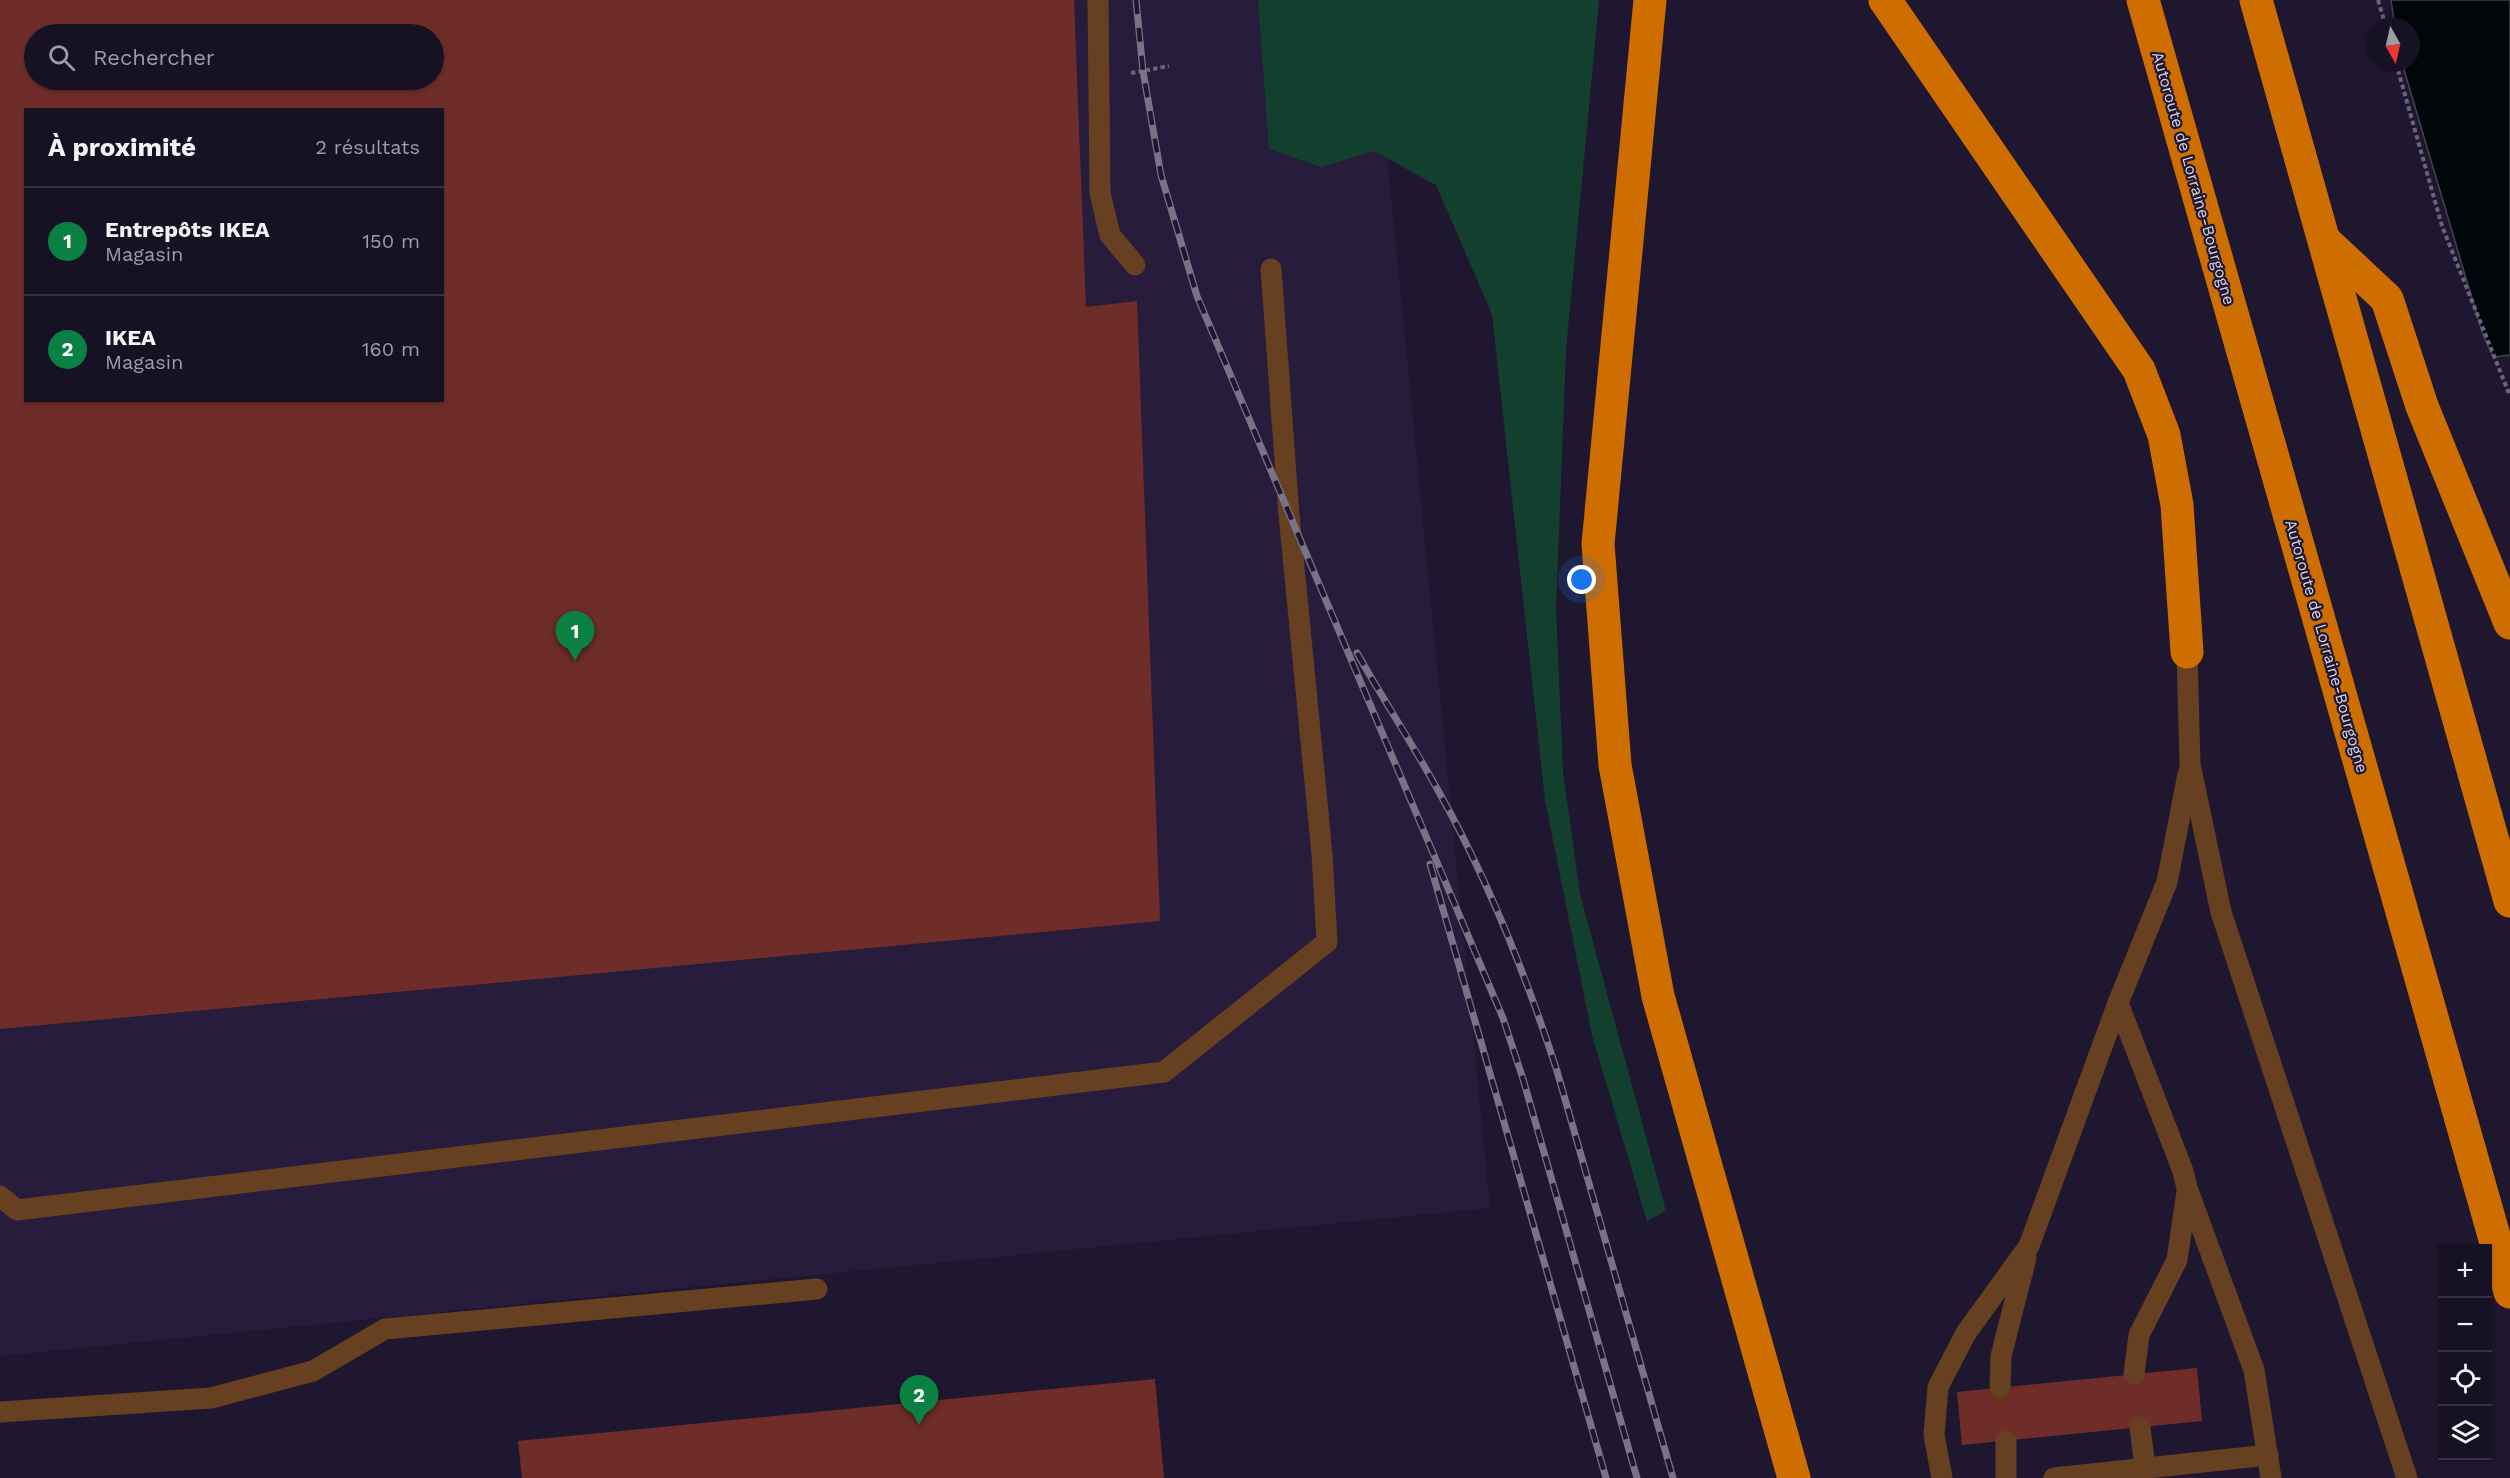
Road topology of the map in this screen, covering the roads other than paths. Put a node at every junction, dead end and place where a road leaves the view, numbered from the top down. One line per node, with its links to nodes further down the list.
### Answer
1 (1098, 0): 7 (lane)
2 (1650, 0): 26 (highway)
3 (1885, 0): 10 (highway)
4 (2143, 0): 18 (highway, Autoroute de Lorraine-Bourgogne)
5 (2256, 0): 6 (highway)
6 (2325, 242): 9 (highway); 12 (highway)
7 (1135, 265)
8 (1271, 270): 15 (lane)
9 (2510, 623)
10 (2187, 652): 11 (lane)
11 (2190, 764): 13 (lane); 31 (lane)
12 (2510, 901)
13 (2118, 1003): 14 (lane); 16 (lane)
14 (2187, 1188): 19 (lane); 24 (lane)
15 (0, 1196)
16 (2029, 1246): 20 (lane); 27 (lane)
17 (817, 1289): 21 (lane)
18 (2510, 1292)
19 (2134, 1374)
20 (2000, 1388)
21 (0, 1412)
22 (2140, 1428): 25 (lane)
23 (2007, 1441): 28 (lane)
24 (2268, 1455): 25 (lane); 30 (lane)
25 (2145, 1468): 29 (lane)
26 (1794, 1478)
27 (1942, 1478)
28 (2006, 1478)
29 (2054, 1478)
30 (2271, 1478)
31 (2407, 1478)

